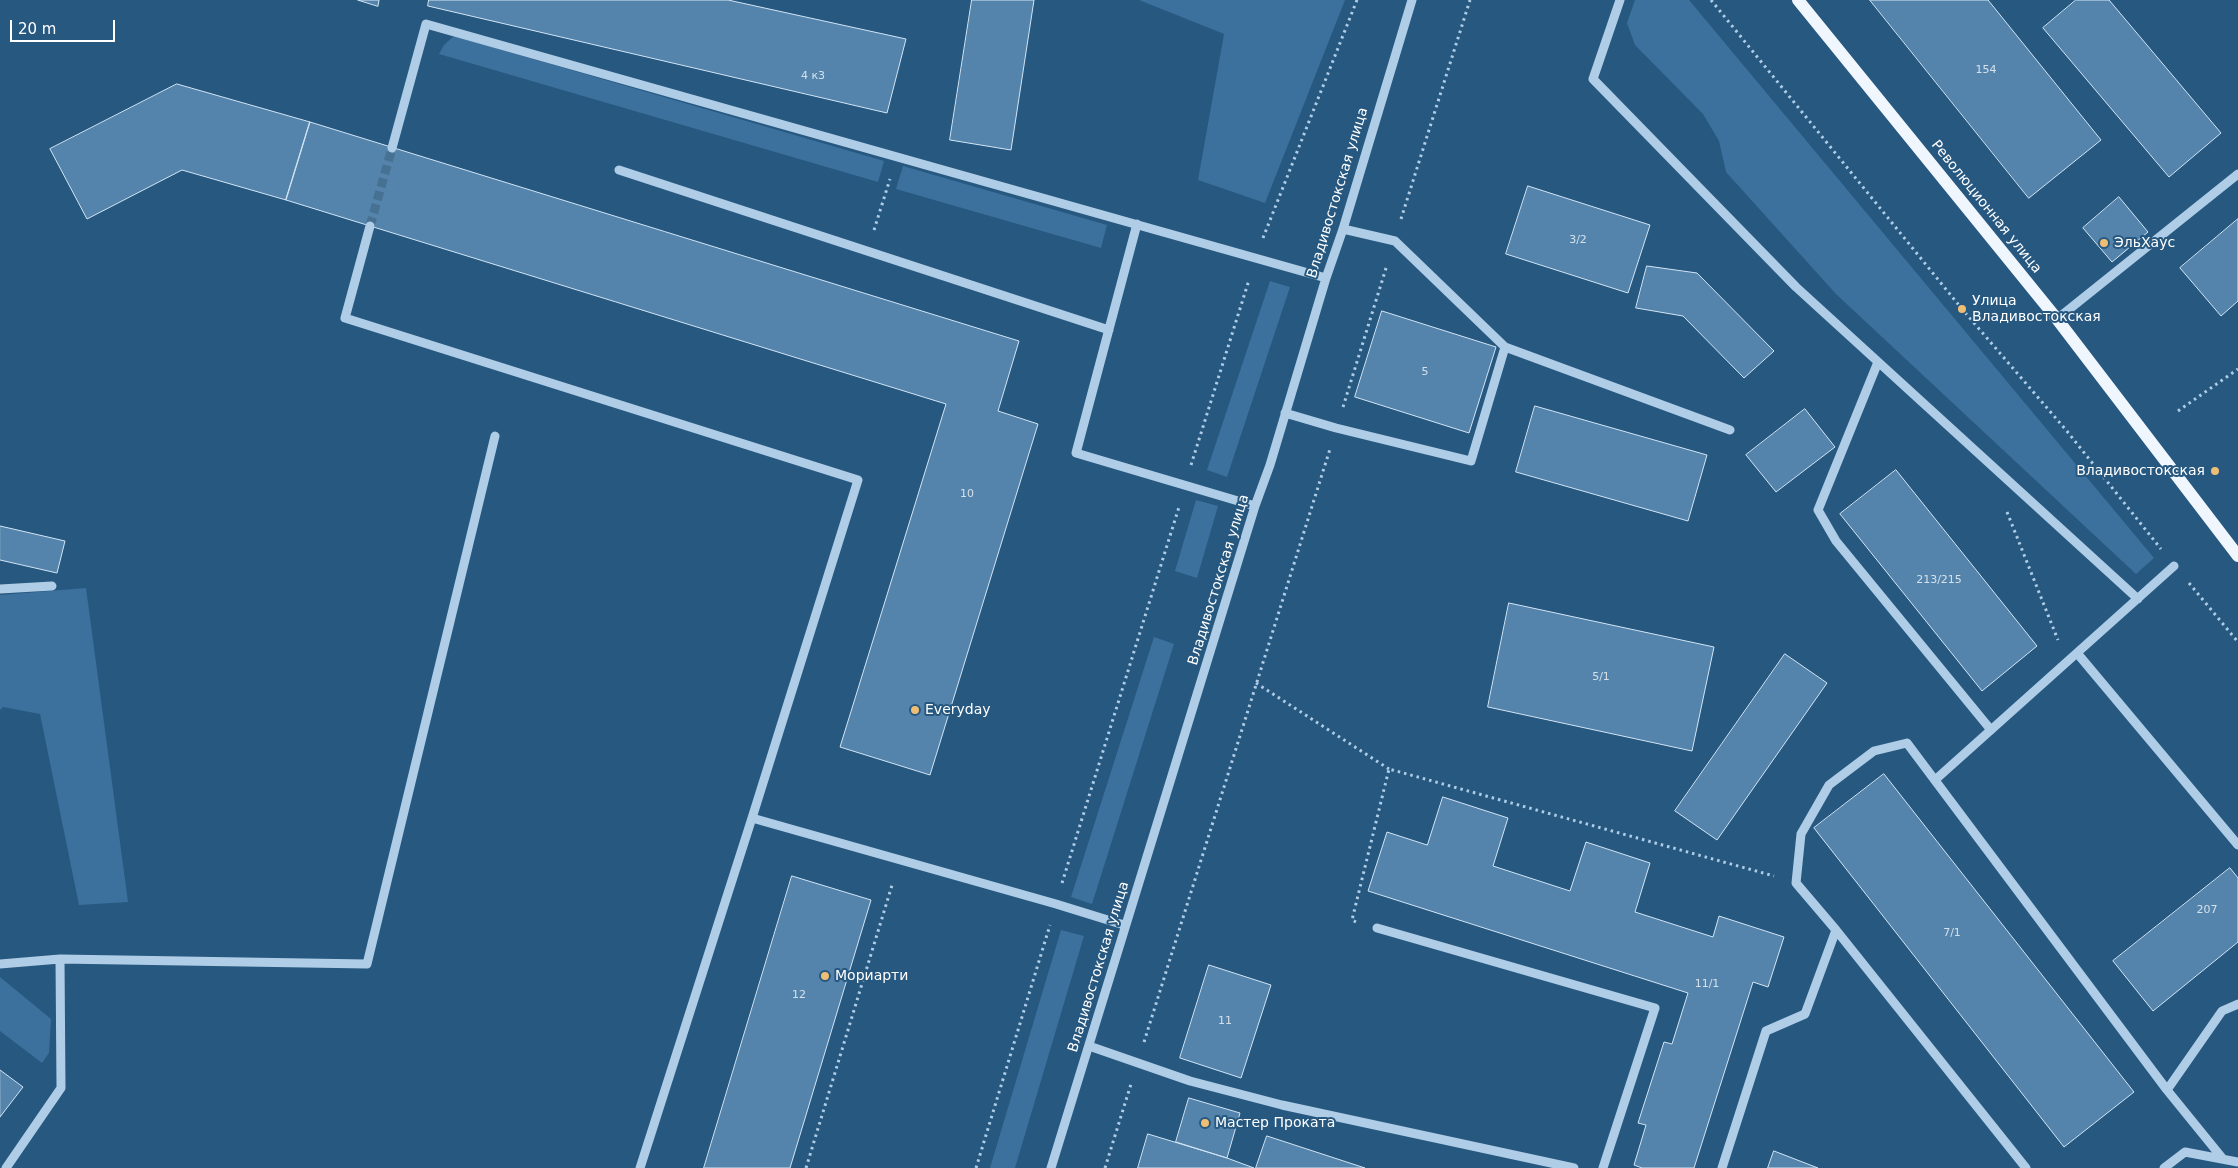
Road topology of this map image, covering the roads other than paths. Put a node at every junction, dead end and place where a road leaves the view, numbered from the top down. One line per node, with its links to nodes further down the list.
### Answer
1 (1412, 0): 9 (street, Владивостокская улица)
2 (1620, 0): 14 (street)
3 (1798, 0): 11 (main road, Революционная улица)
4 (392, 148): 7 (street)
5 (619, 170): 12 (street)
6 (2238, 174): 11 (street)
7 (1137, 224): 10 (street); 12 (street)
8 (370, 226): 27 (street)
9 (1343, 229): 10 (street, Владивостокская улица); 13 (street)
10 (1326, 278): 15 (street, Владивостокская улица)
11 (2057, 320): 19 (main road, Революционная улица)
12 (1109, 330): 18 (street)
13 (1505, 347): 15 (street); 16 (street)
14 (1878, 362): 23 (street); 25 (street)
15 (1285, 413): 18 (street, Владивостокская улица)
16 (1730, 430)
17 (495, 436): 32 (street)
18 (1255, 506): 29 (street, Владивостокская улица)
19 (2238, 556)
20 (2174, 566): 23 (street)
21 (52, 586): 22 (street)
22 (0, 589)
23 (2138, 599): 24 (street)
24 (2077, 653): 25 (street); 28 (street)
25 (1991, 730): 26 (street)
26 (1935, 780): 31 (street); 36 (street)
27 (752, 818): 29 (street); 40 (street)
28 (2238, 845)
29 (1124, 926): 35 (street, Владивостокская улица)
30 (1377, 928): 43 (street)
31 (1836, 930): 44 (street); 45 (street)
32 (60, 959): 33 (street); 39 (street)
33 (0, 964)
34 (2238, 1004): 36 (street)
35 (1090, 1046): 41 (street, Владивостокская улица); 42 (street)
36 (2167, 1090): 37 (street)
37 (2222, 1159): 38 (street); 46 (street)
38 (2238, 1162)
39 (6, 1168)
40 (640, 1168)
41 (1051, 1168)
42 (1574, 1168)
43 (1604, 1168)
44 (1722, 1168)
45 (2026, 1168)
46 (2164, 1168)

